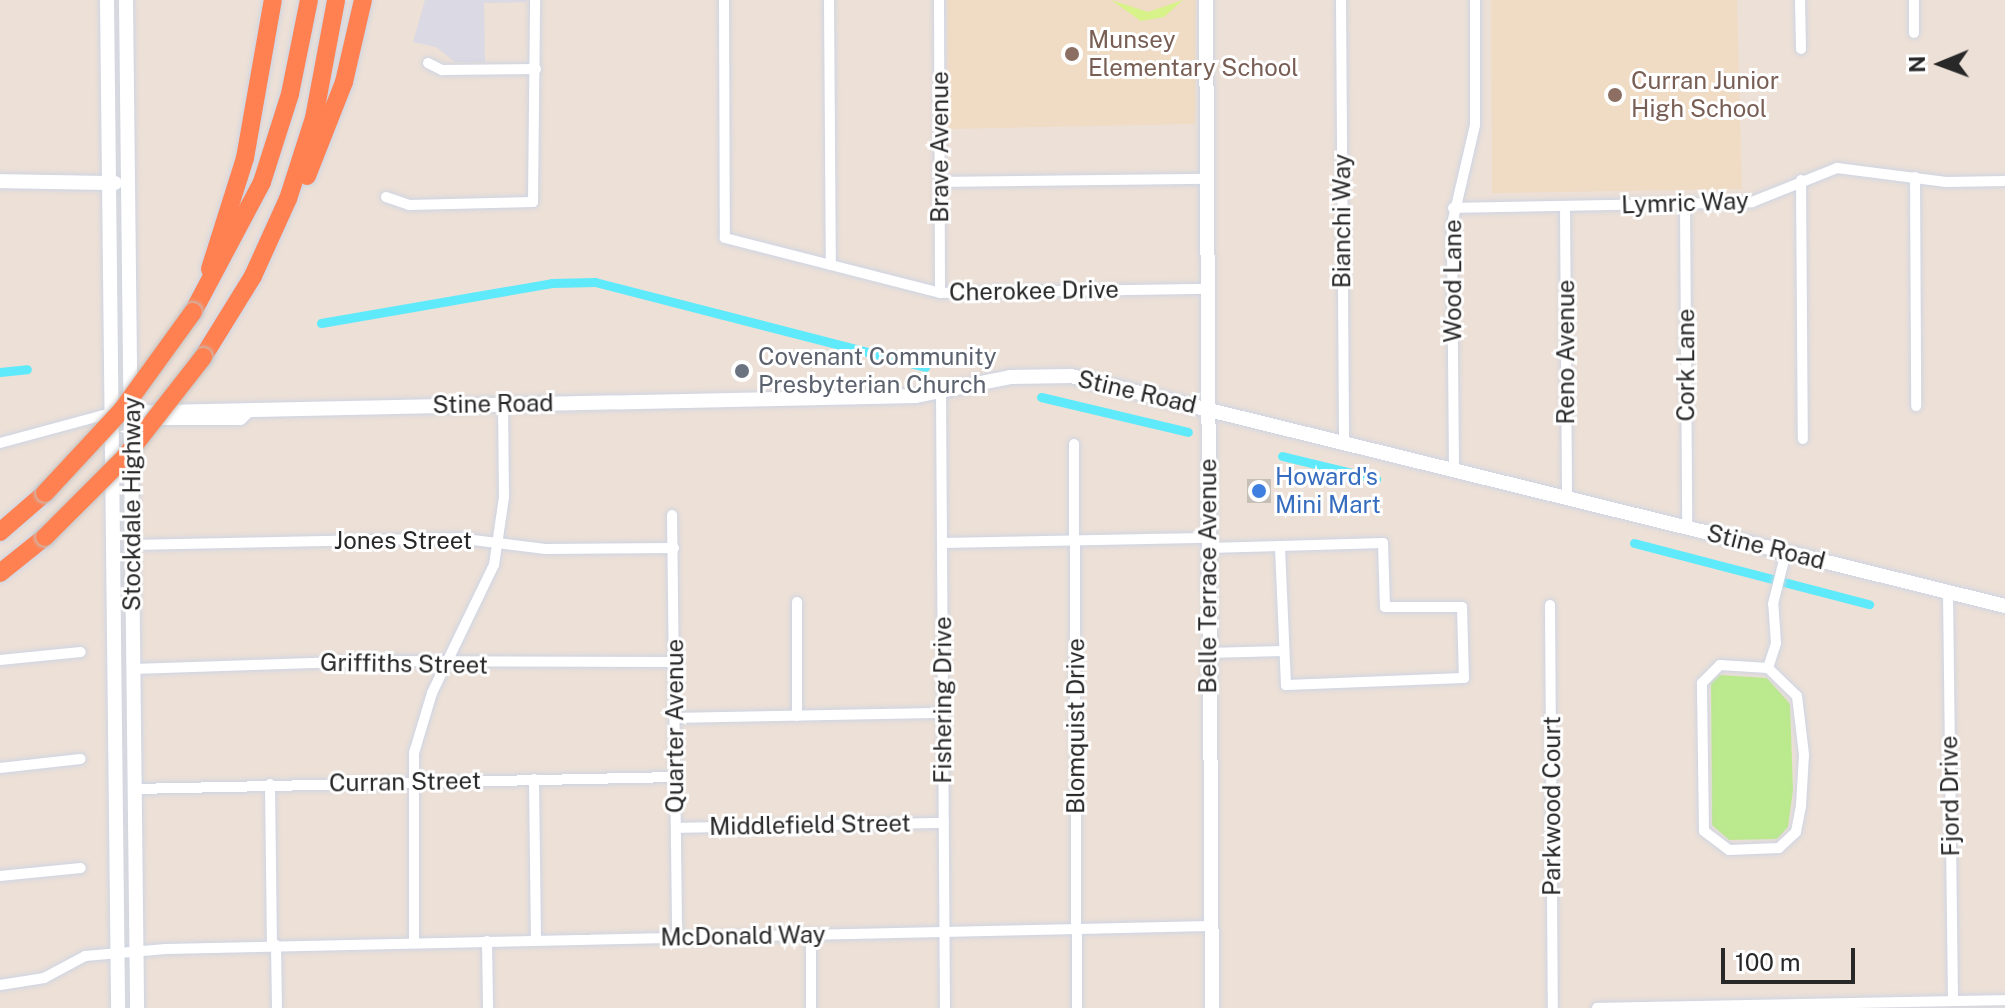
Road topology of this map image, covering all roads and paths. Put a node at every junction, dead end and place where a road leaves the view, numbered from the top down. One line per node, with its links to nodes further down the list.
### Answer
1 (110, 0): 21 (street); 25 (street, Stockdale Highway)
2 (126, 0): 21 (street, Stockdale Highway)
3 (273, 0): 39 (highway)
4 (309, 0): 39 (highway)
5 (336, 0): 36 (highway)
6 (363, 0): 22 (highway)
7 (375, 0): 22 (highway)
8 (535, 0): 20 (street)
9 (724, 0): 34 (street, Cherokee Drive)
10 (829, 0): 34 (street)
11 (939, 0): 29 (street, Brave Avenue)
12 (1206, 0): 24 (street, Belle Terrace Avenue)
13 (1341, 0): 47 (street, Bianchi Way)
14 (1475, 0): 33 (street, Wood Lane)
15 (1800, 0): 18 (street)
16 (1914, 0): 17 (street)
17 (1914, 33)
18 (1801, 49)
19 (428, 63): 20 (street)
20 (536, 69): 30 (street)
21 (127, 76): 35 (street, Stockdale Highway)
22 (338, 98): 36 (highway)
23 (1915, 177): 26 (street, Lymric Way); 28 (street, Lymric Way); 42 (street)
24 (1204, 179): 29 (street); 37 (street, Belle Terrace Avenue)
25 (109, 180): 27 (street); 35 (street); 44 (street, Stockdale Highway)
26 (1801, 180): 31 (street, Lymric Way); 46 (street)
27 (0, 181)
28 (2005, 181)
29 (940, 182): 38 (street, Brave Avenue)
30 (386, 197)
31 (1685, 204): 32 (street, Lymric Way); 53 (street, Cork Lane)
32 (1565, 206): 33 (street, Lymric Way); 51 (street, Reno Avenue)
33 (1453, 208): 50 (street, Wood Lane)
34 (831, 265): 38 (street, Cherokee Drive)
35 (129, 275): 45 (street, Stockdale Highway)
36 (253, 276): 63 (highway, bridge)
37 (1205, 289): 38 (street, Cherokee Drive); 43 (street, Belle Terrace Avenue)
38 (940, 293)
39 (195, 308): 54 (highway, bridge)
40 (941, 393): 41 (street, Stine Road); 43 (street, Stine Road); 57 (street, Fishering Drive)
41 (503, 404): 45 (street, Stine Road); 56 (street)
42 (1916, 406)
43 (1207, 409): 47 (street, Stine Road); 58 (street, Belle Terrace Avenue)
44 (111, 413): 45 (street, Stine Road); 48 (street); 99 (street, Stockdale Highway)
45 (136, 413): 59 (street, Stockdale Highway)
46 (1803, 439)
47 (1344, 442): 50 (street, Stine Road)
48 (0, 443)
49 (1074, 444): 55 (street, Blomquist Drive)
50 (1454, 469): 51 (street, Stine Road)
51 (1567, 498): 53 (street, Stine Road)
52 (672, 515): 61 (street, Quarter Avenue)
53 (1687, 527): 62 (street, Stine Road)
54 (0, 532)
55 (1074, 540): 57 (street); 58 (street); 91 (street, Blomquist Drive)
56 (499, 543): 59 (street, Jones Street); 61 (street, Jones Street); 73 (street)
57 (942, 543): 76 (street, Fishering Drive)
58 (1209, 543): 60 (street); 70 (street, Belle Terrace Avenue)
59 (132, 545): 75 (street, Stockdale Highway)
60 (1280, 546): 68 (street); 68 (street)
61 (674, 548): 72 (street, Quarter Avenue)
62 (1786, 552): 64 (street, Stine Road); 74 (street)
63 (0, 573)
64 (1948, 592): 67 (street, Stine Road); 102 (street, Fjord Drive)
65 (797, 602): 77 (street)
66 (1550, 605): 112 (street, Parkwood Court)
67 (2005, 606)
68 (1283, 651): 70 (street)
69 (81, 652): 71 (street)
70 (1208, 653): 90 (street, Belle Terrace Avenue)
71 (0, 660)
72 (675, 662): 73 (street, Griffiths Street); 78 (street, Quarter Avenue)
73 (448, 663): 75 (street, Griffiths Street); 83 (street)
74 (1768, 668): 74 (street)
75 (133, 669): 85 (street, Stockdale Highway)
76 (943, 713): 77 (street); 86 (street, Fishering Drive)
77 (797, 716): 78 (street)
78 (675, 718): 81 (street, Quarter Avenue)
79 (80, 759): 80 (street)
80 (0, 768)
81 (676, 777): 82 (street, Curran Street); 87 (street, Quarter Avenue)
82 (534, 779): 83 (street, Curran Street); 95 (street)
83 (412, 782): 84 (street, Curran Street); 97 (street)
84 (270, 784): 85 (street, Curran Street); 98 (street)
85 (134, 789): 99 (street, Stockdale Highway)
86 (944, 823): 87 (street, Middlefield Street); 92 (street, Fishering Drive)
87 (676, 828): 94 (street, Quarter Avenue)
88 (81, 868): 89 (street)
89 (0, 876)
90 (1210, 926): 91 (street, McDonald Way); 111 (street, Belle Terrace Avenue)
91 (1077, 930): 92 (street, McDonald Way); 110 (street, Blomquist Drive)
92 (945, 932): 93 (street, McDonald Way); 109 (street, Fishering Drive)
93 (811, 935): 94 (street, McDonald Way); 108 (street)
94 (677, 938): 95 (street, McDonald Way)
95 (536, 940): 96 (street, McDonald Way)
96 (487, 941): 97 (street, McDonald Way); 107 (street)
97 (414, 942): 98 (street, McDonald Way)
98 (274, 945): 99 (street, McDonald Way); 106 (street)
99 (127, 951): 100 (street, McDonald Way); 104 (street, Stockdale Highway); 105 (street, Stockdale Highway)
100 (0, 985)
101 (2005, 1000): 102 (street)
102 (1953, 1001): 103 (street)
103 (1691, 1007): 113 (street)
104 (118, 1008)
105 (137, 1008)
106 (277, 1008)
107 (488, 1008)
108 (811, 1008)
109 (945, 1008)
110 (1077, 1008)
111 (1212, 1008)
112 (1553, 1008)
113 (1597, 1008)

